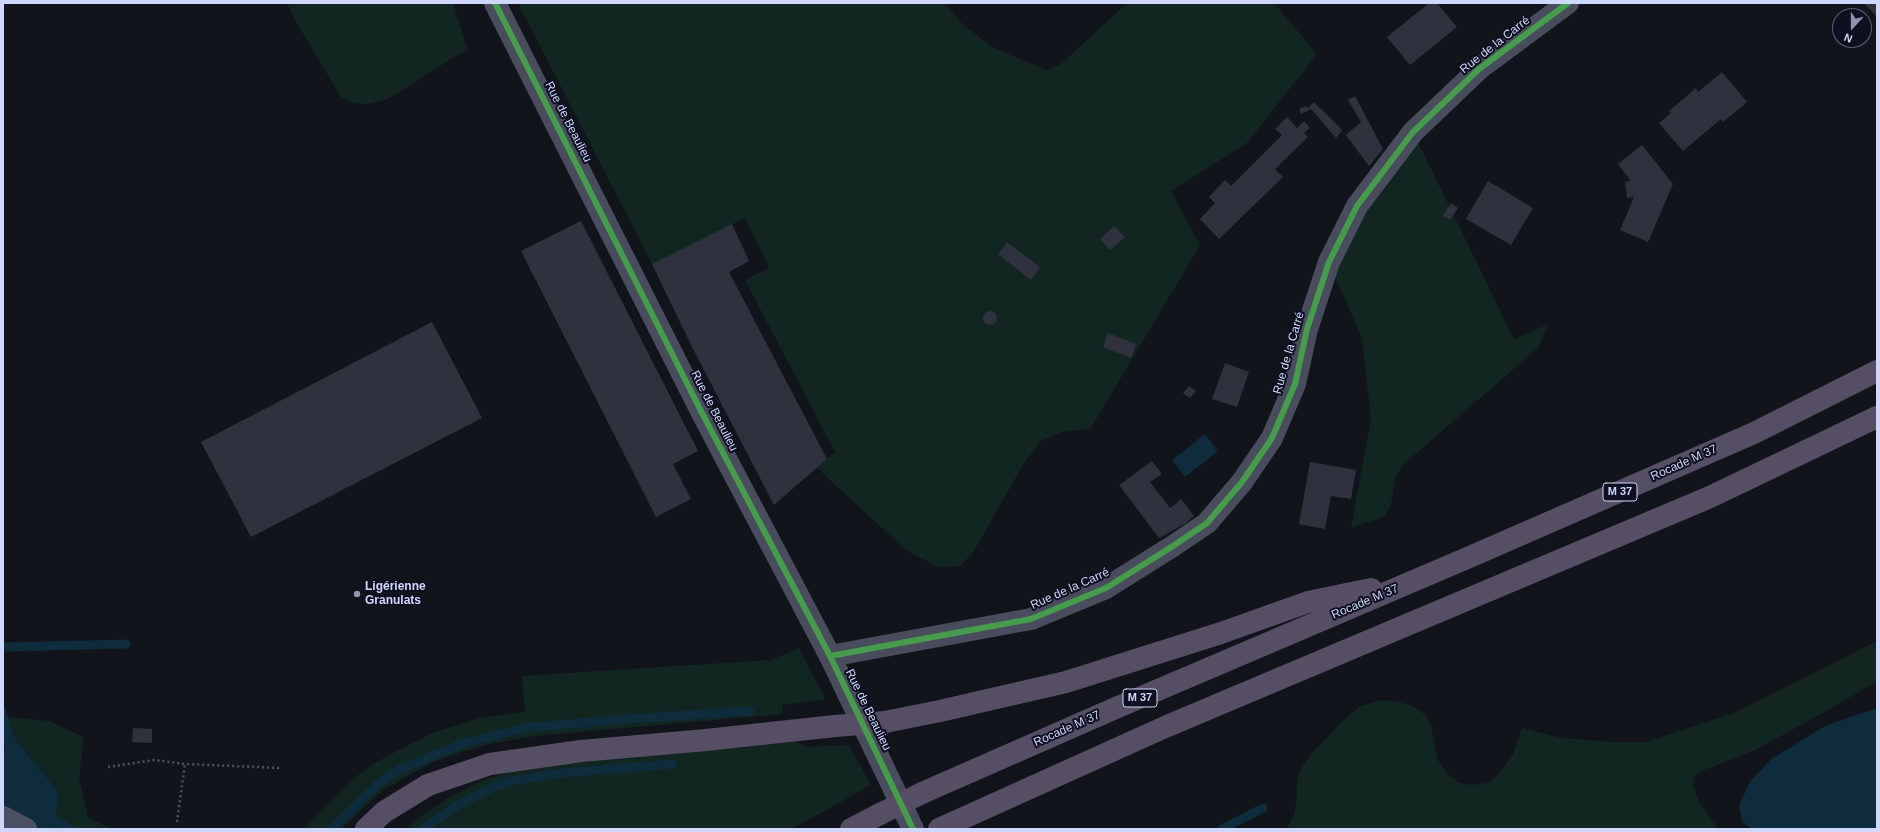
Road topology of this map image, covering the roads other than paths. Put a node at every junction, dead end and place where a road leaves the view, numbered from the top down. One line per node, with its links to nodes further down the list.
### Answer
1 (494, 3): 6 (street, Rue de Beaulieu)
2 (1568, 3): 6 (street, Rue de la Carré)
3 (1877, 370): 5 (highway, Rocade M 37 / M 37)
4 (1877, 417): 12 (highway)
5 (1416, 581): 9 (highway, bridge); 10 (highway, Rocade M 37 / M 37, bridge)
6 (830, 656): 11 (street, Rue de Beaulieu)
7 (3, 817): 8 (main road)
8 (26, 829)
9 (366, 829)
10 (851, 829)
11 (913, 829)
12 (940, 829)

